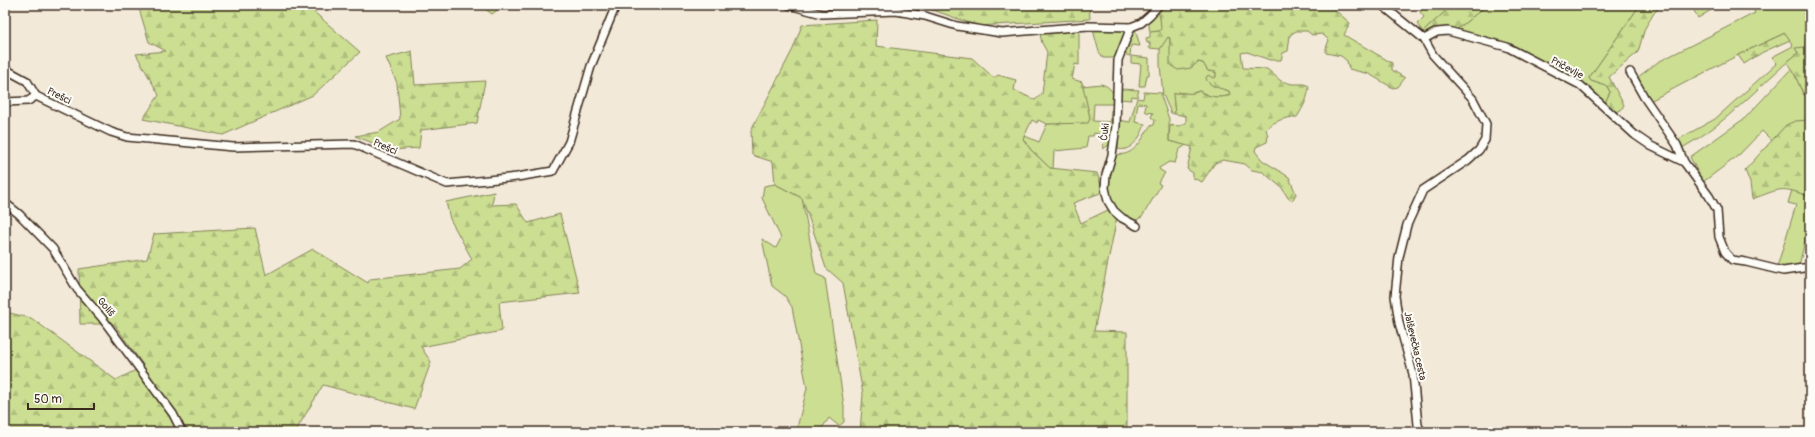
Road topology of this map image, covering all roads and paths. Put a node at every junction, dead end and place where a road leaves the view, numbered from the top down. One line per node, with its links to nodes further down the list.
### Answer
1 (616, 5): 11 (street, Prešci)
2 (789, 5): 6 (street)
3 (889, 5): 6 (street)
4 (1159, 5): 7 (street)
5 (1382, 5): 8 (street, Jalševečka cesta)
6 (896, 11): 7 (street)
7 (1131, 27): 15 (street, Ćuki)
8 (1424, 39): 13 (street, Pričevlje); 18 (street, Jalševečka cesta)
9 (5, 69): 11 (street, Prešci)
10 (1630, 72): 13 (street, Pričevlje)
11 (36, 96): 12 (street, Prešci)
12 (5, 102)
13 (1684, 162): 16 (street, Pričevlje)
14 (5, 203): 17 (street, Goliš)
15 (1138, 226)
16 (1810, 267)
17 (182, 432)
18 (1421, 432)

